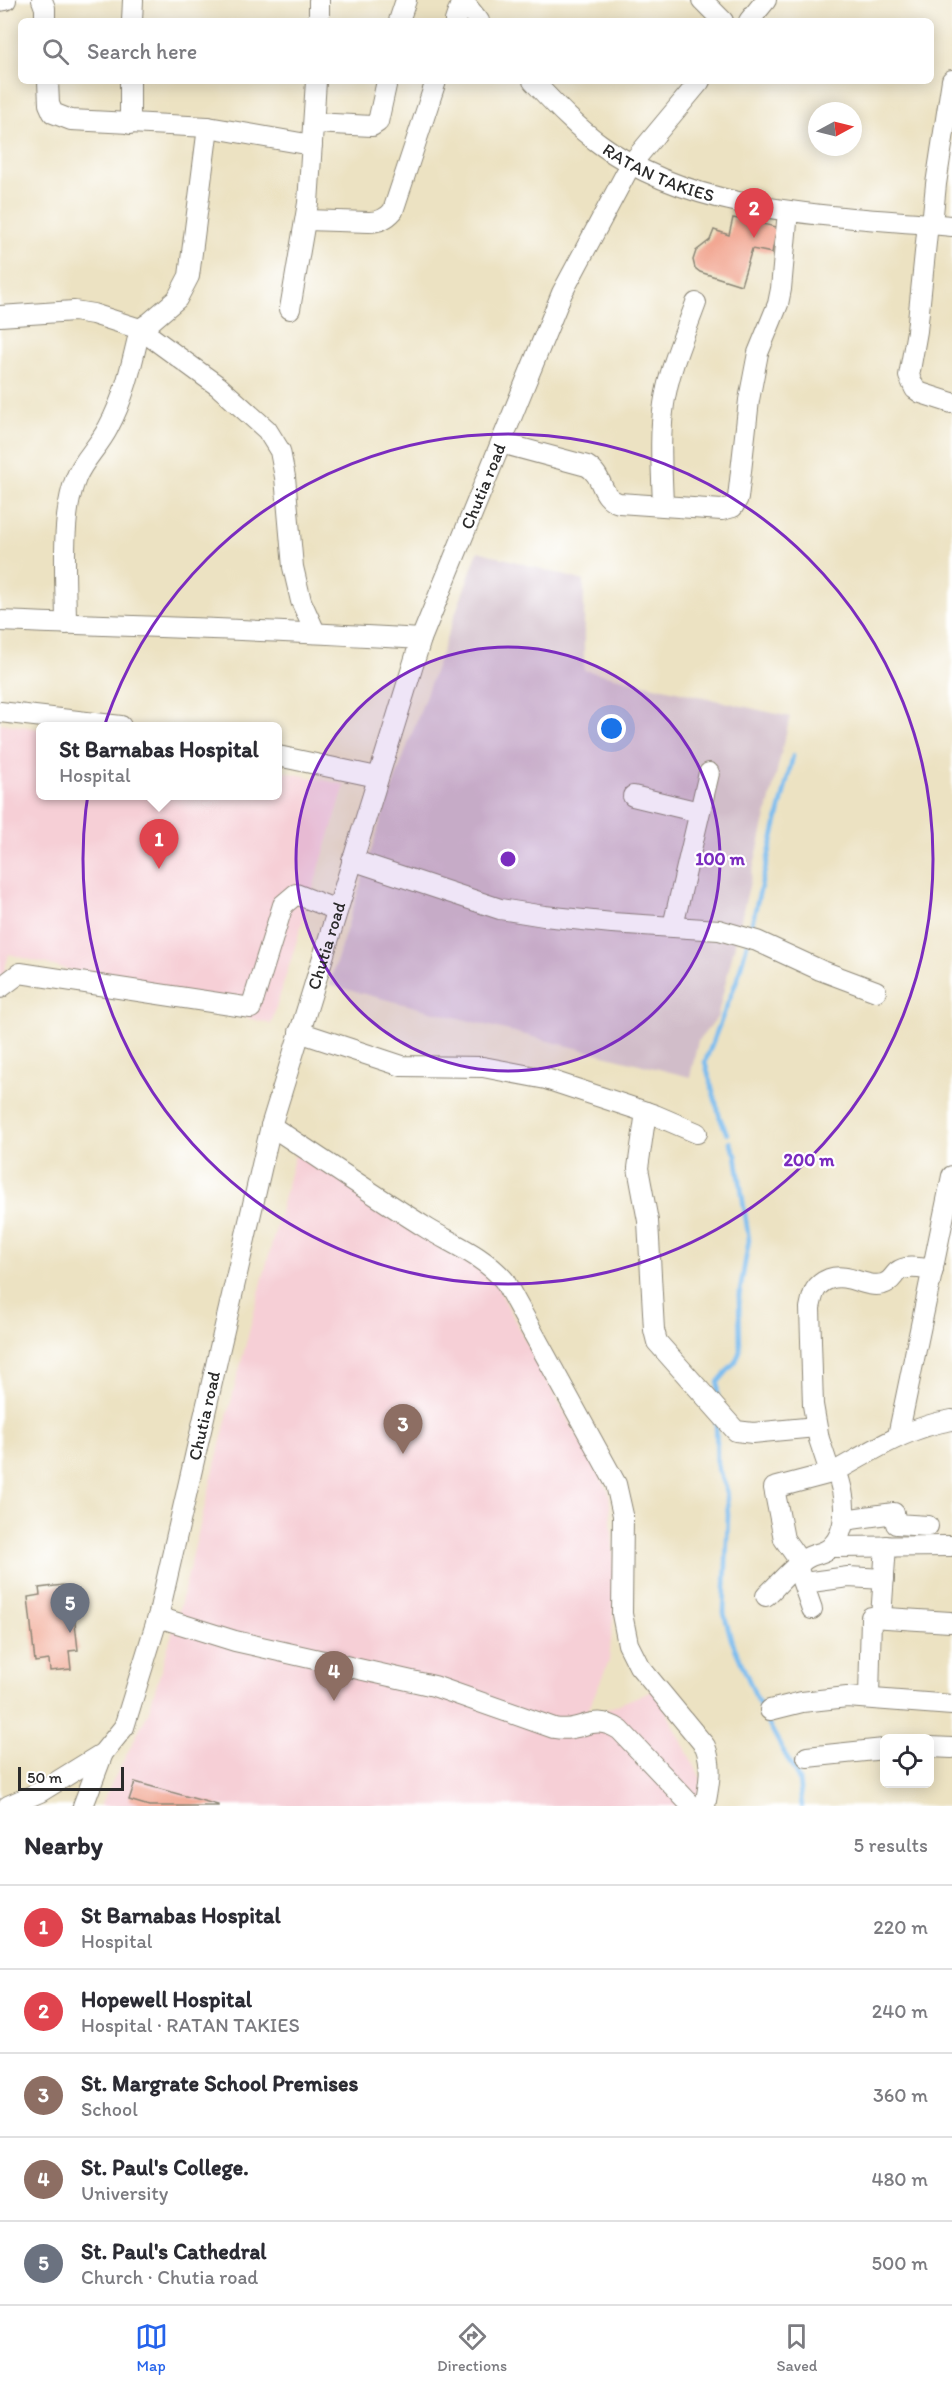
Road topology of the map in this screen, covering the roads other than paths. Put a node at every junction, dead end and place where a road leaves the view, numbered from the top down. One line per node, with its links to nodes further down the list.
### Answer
1 (6, 0): 9 (street)
2 (42, 0): 10 (street)
3 (133, 0): 11 (street)
4 (319, 0): 12 (street)
5 (406, 0): 13 (street)
6 (462, 0): 14 (street); 15 (street)
7 (702, 0): 16 (street)
8 (766, 0): 17 (street)
9 (0, 1)
10 (45, 18)
11 (132, 18)
12 (319, 18)
13 (400, 18)
14 (456, 18)
15 (477, 18)
16 (720, 18)
17 (751, 18)
18 (952, 80): 33 (street)
19 (48, 84): 27 (street)
20 (130, 84): 27 (street)
21 (316, 84): 26 (street)
22 (386, 84): 26 (street)
23 (435, 84): 32 (street)
24 (536, 84): 30 (street, RATAN TAKIES)
25 (698, 84): 30 (street, Chutia road)
26 (314, 123): 29 (street)
27 (130, 124): 28 (street)
28 (208, 127): 29 (street); 38 (street)
29 (312, 146): 32 (street)
30 (631, 164): 31 (street, RATAN TAKIES); 40 (street, Chutia road)
31 (789, 211): 33 (street, RATAN TAKIES); 41 (street)
32 (306, 219): 36 (street)
33 (930, 224): 34 (street, RATAN TAKIES); 39 (street)
34 (952, 226)
35 (696, 303): 41 (street)
36 (290, 309)
37 (0, 316): 38 (street)
38 (140, 328): 43 (street); 44 (street)
39 (952, 403)
40 (501, 443): 41 (street); 45 (street, Chutia road)
41 (663, 506)
42 (0, 621): 43 (street)
43 (66, 624): 44 (street)
44 (315, 632): 45 (street)
45 (421, 639): 50 (street, Chutia road)
46 (0, 712): 47 (street)
47 (86, 722)
48 (282, 757): 50 (street)
49 (709, 773): 52 (street)
50 (377, 777): 53 (street, Chutia road)
51 (633, 796): 52 (street)
52 (699, 812): 55 (street)
53 (352, 860): 54 (street, Chutia road); 55 (street)
54 (337, 910): 56 (street); 58 (street, Chutia road)
55 (674, 926): 57 (street)
56 (0, 988)
57 (876, 991)
58 (299, 1032): 59 (street); 60 (street, Chutia road)
59 (646, 1112): 61 (street); 65 (street)
60 (271, 1126): 77 (street, Chutia road); 91 (street)
61 (697, 1133)
62 (952, 1176): 63 (street)
63 (933, 1270): 65 (street); 66 (street)
64 (952, 1420): 66 (street)
65 (816, 1427): 67 (street)
66 (898, 1436): 67 (street)
67 (832, 1470): 68 (street); 73 (street)
68 (844, 1520): 69 (street); 72 (street)
69 (928, 1526)
70 (886, 1546): 71 (street); 72 (street); 74 (street)
71 (951, 1546)
72 (832, 1547): 73 (street)
73 (800, 1571): 74 (street); 75 (street); 76 (street)
74 (884, 1579): 78 (street)
75 (766, 1596)
76 (812, 1610)
77 (158, 1617): 86 (street, Chutia road); 90 (street)
78 (881, 1617): 79 (street); 80 (street)
79 (950, 1622)
80 (869, 1697): 81 (street); 82 (street)
81 (952, 1705)
82 (770, 1710)
83 (934, 1747): 84 (street)
84 (952, 1748)
85 (880, 1750): 87 (street)
86 (103, 1753): 88 (street, Chutia road); 89 (street)
87 (807, 1757)
88 (8, 1806)
89 (83, 1806)
90 (692, 1806)
91 (705, 1806)

